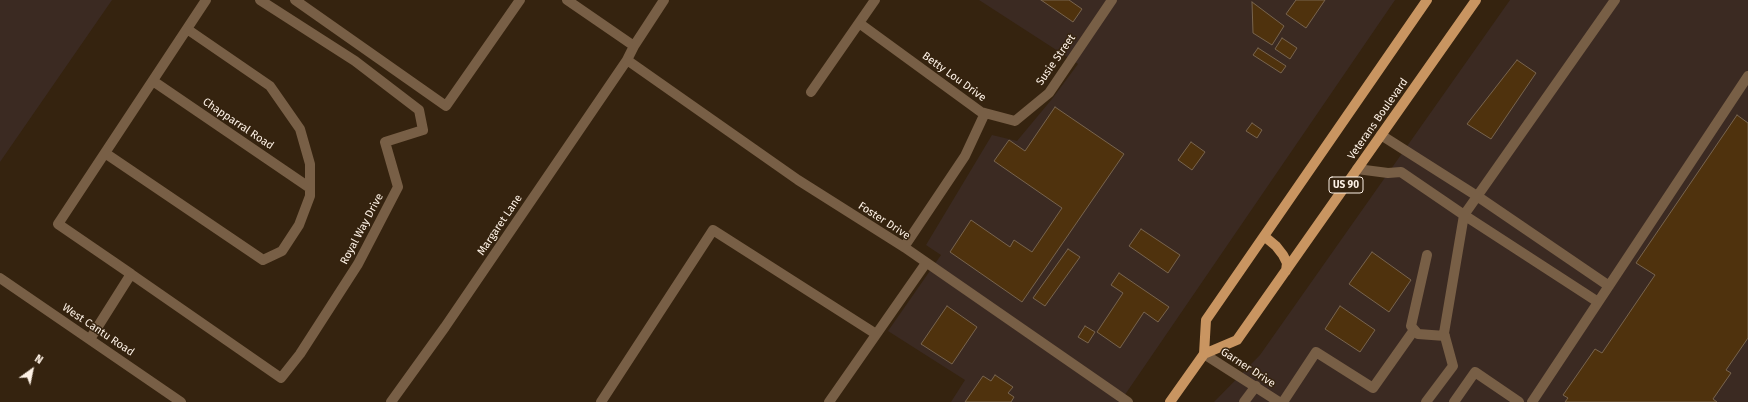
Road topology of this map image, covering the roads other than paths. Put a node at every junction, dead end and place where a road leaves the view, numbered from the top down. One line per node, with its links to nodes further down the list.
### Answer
1 (206, 0): 13 (street)
2 (260, 0): 31 (street, Royal Way Drive)
3 (295, 0): 4 (street)
4 (520, 0)
5 (567, 0): 14 (street)
6 (664, 0): 14 (street)
7 (875, 0): 12 (street)
8 (1112, 0): 19 (street, Susie Street)
9 (1427, 0): 26 (main road)
10 (1476, 0): 20 (main road, Veterans Boulevard / US 90)
11 (1615, 0): 24 (street)
12 (859, 23): 18 (street); 19 (street, Betty Lou Drive)
13 (187, 29): 17 (street); 23 (street)
14 (634, 46): 15 (street, Margaret Lane)
15 (627, 60): 27 (street, Foster Drive); 43 (street, Margaret Lane)
16 (1748, 76): 33 (street)
17 (152, 81): 21 (street); 23 (street, Chapparral Road)
18 (811, 92)
19 (985, 113): 27 (street, Betty Lou Drive)
20 (1381, 135): 22 (main road, Veterans Boulevard / US 90); 24 (street)
21 (105, 153): 23 (street); 31 (street)
22 (1357, 169): 25 (street); 30 (main road, Veterans Boulevard / US 90)
23 (310, 188)
24 (1477, 196): 25 (street); 33 (street)
25 (1464, 215): 34 (street); 37 (street)
26 (1264, 236): 30 (main road); 39 (main road)
27 (904, 247): 29 (street, Foster Drive)
28 (1427, 256): 35 (street)
29 (926, 263): 36 (street); 46 (street, Foster Drive)
30 (1286, 271): 39 (main road, Veterans Boulevard / US 90)
31 (131, 274): 38 (street)
32 (0, 278): 38 (street, West Cantu Road)
33 (1609, 286): 34 (street)
34 (1598, 302): 53 (street)
35 (1414, 330): 37 (street); 50 (street)
36 (876, 334): 44 (street); 45 (street)
37 (1444, 336): 51 (street)
38 (90, 340): 42 (street, West Cantu Road)
39 (1204, 354): 40 (street, Garner Drive); 47 (main road)
40 (1256, 386): 48 (street); 49 (street, Garner Drive)
41 (1513, 400): 52 (street)
42 (182, 402)
43 (391, 402)
44 (601, 402)
45 (829, 402)
46 (1128, 402)
47 (1170, 402)
48 (1244, 402)
49 (1278, 402)
50 (1283, 402)
51 (1426, 402)
52 (1454, 402)
53 (1532, 402)

